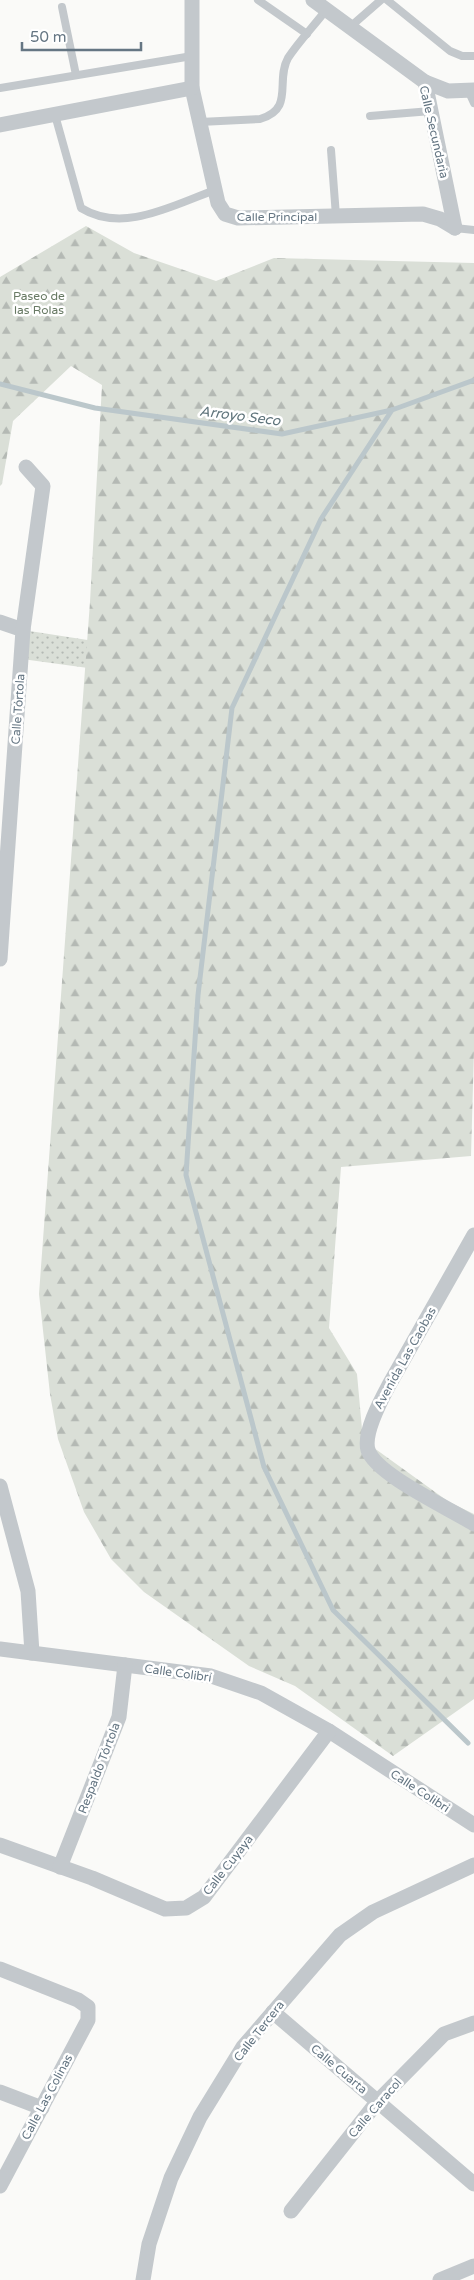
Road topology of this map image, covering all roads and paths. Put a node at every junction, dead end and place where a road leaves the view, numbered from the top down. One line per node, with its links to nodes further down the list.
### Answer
1 (192, 0): 10 (street, Calle Principal)
2 (258, 0): 9 (lane)
3 (313, 0): 7 (street, Calle Secundaria)
4 (381, 0): 8 (lane)
5 (387, 0): 11 (lane)
6 (62, 7): 12 (lane)
7 (326, 10): 8 (street, Calle Secundaria); 9 (lane)
8 (350, 27): 13 (street, Calle Secundaria)
9 (307, 34): 20 (lane)
10 (192, 56): 12 (lane); 15 (street, Calle Principal)
11 (474, 56)
12 (76, 75): 14 (lane)
13 (425, 82): 16 (street); 17 (street, Calle Secundaria)
14 (0, 88)
15 (192, 88): 18 (street); 20 (street, Calle Principal)
16 (472, 95)
17 (431, 110): 19 (lane); 25 (street, Calle Secundaria)
18 (55, 115): 21 (street); 23 (lane)
19 (370, 116)
20 (200, 122): 23 (street, Calle Principal)
21 (0, 125)
22 (332, 150): 24 (lane)
23 (215, 190): 24 (street, Calle Principal)
24 (336, 216): 25 (street, Calle Principal)
25 (455, 228): 26 (lane)
26 (474, 230)
27 (26, 468): 29 (street, Calle Tórtola)
28 (0, 622): 29 (street)
29 (23, 630): 30 (street, Calle Tórtola)
30 (0, 959)
31 (474, 1235): 33 (street, Avenida Las Caobas)
32 (0, 1486): 35 (street)
33 (474, 1524)
34 (0, 1649): 35 (street, Calle Colibrí)
35 (32, 1653): 36 (street, Calle Colibrí)
36 (124, 1665): 37 (street, Calle Colibrí); 42 (street, Respaldo Tórtola)
37 (329, 1731): 38 (street, Calle Colibrí); 42 (street, Calle Cuyaya)
38 (368, 1756): 39 (street, Calle Colibri)
39 (474, 1825)
40 (0, 1845): 42 (street, Calle Cuyaya)
41 (474, 1865): 44 (street, Calle Tercera)
42 (60, 1868)
43 (0, 1969): 48 (street, Calle Las Colinas)
44 (273, 2012): 47 (street, Calle Cuarta); 53 (street, Calle Tercera)
45 (474, 2023): 47 (street, Calle Caracol)
46 (0, 2092): 48 (street)
47 (378, 2101): 49 (street, Calle Cuarta); 51 (street, Calle Caracol)
48 (42, 2108): 50 (street, Calle Las Colinas)
49 (474, 2184)
50 (0, 2186)
51 (291, 2211)
52 (474, 2266): 54 (street)
53 (143, 2280)
54 (440, 2280)

